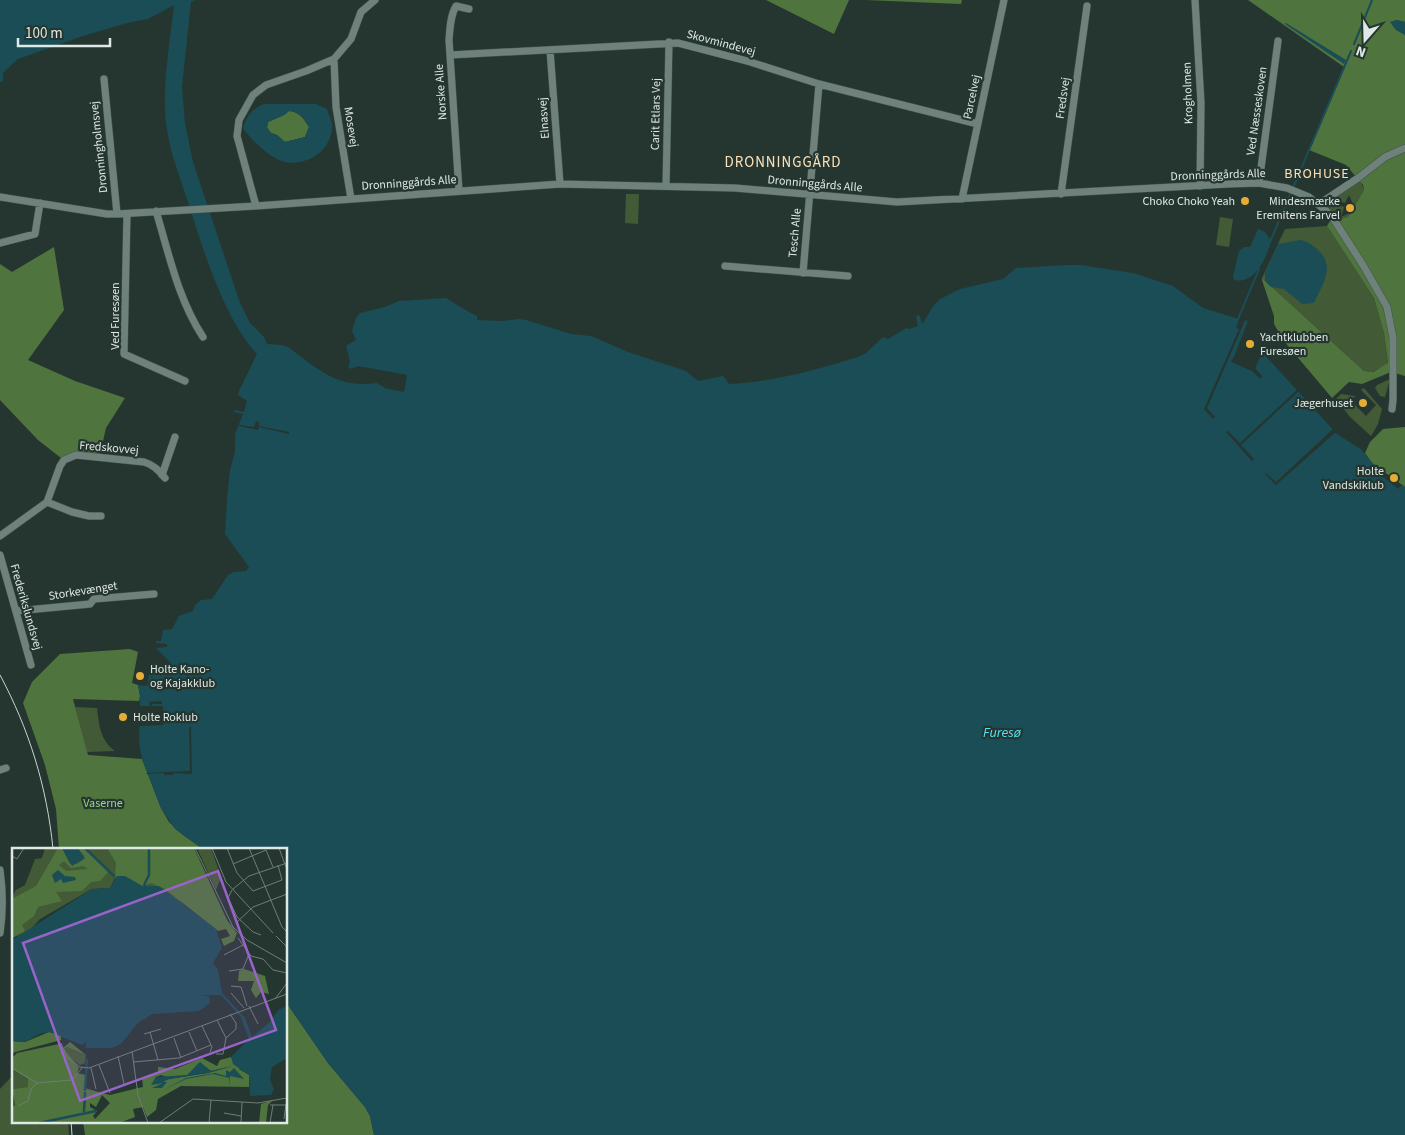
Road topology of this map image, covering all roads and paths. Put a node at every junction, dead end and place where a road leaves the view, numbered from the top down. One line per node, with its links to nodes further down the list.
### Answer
1 (375, 0): 10 (street)
2 (1004, 0): 13 (street, Parcelvej)
3 (1195, 0): 18 (street, Krogholmen)
4 (1087, 6): 20 (street, Fredsvej)
5 (469, 9): 9 (street, Norske Alle)
6 (1278, 41): 15 (street, Ved Næsseskoven)
7 (669, 42): 8 (street, Skovmindevej); 12 (street, Skovmindevej); 17 (street, Carit Etlars Vej)
8 (550, 50): 9 (street, Skovmindevej); 16 (street, Elnasvej)
9 (450, 54): 19 (street, Norske Alle)
10 (334, 59): 23 (street, Mosevej); 27 (street)
11 (104, 79): 29 (street, Dronningholmsvej)
12 (820, 84): 13 (street, Skovmindevej); 21 (street, Tesch Alle)
13 (978, 124): 24 (street, Parcelvej)
14 (1405, 148): 26 (street)
15 (1259, 183): 18 (street, Dronninggårds Alle); 26 (street, Dronninggårds Alle)
16 (560, 184): 17 (street, Dronninggårds Alle); 19 (street, Dronninggårds Alle)
17 (666, 186): 21 (street, Dronninggårds Alle)
18 (1200, 186): 20 (street, Dronninggårds Alle)
19 (459, 191): 23 (street, Dronninggårds Alle)
20 (1061, 194): 24 (street, Dronninggårds Alle)
21 (810, 195): 24 (street, Dronninggårds Alle); 33 (street, Tesch Alle)
22 (0, 197): 25 (street, Dronninggårds Alle)
23 (351, 199): 27 (street, Dronninggårds Alle)
24 (962, 199)
25 (40, 203): 29 (street, Dronninggårds Alle); 31 (street)
26 (1319, 204): 37 (street, Dronninggårds Alle)
27 (256, 206): 28 (street, Dronninggårds Alle)
28 (156, 211): 30 (street, Dronninggårds Alle); 35 (street)
29 (117, 214): 30 (street, Dronninggårds Alle)
30 (127, 214): 36 (street, Ved Furesøen)
31 (0, 243)
32 (725, 266): 33 (street, Tesch Alle)
33 (803, 273): 34 (street, Tesch Alle)
34 (848, 276)
35 (203, 337)
36 (184, 381)
37 (1392, 408)
38 (175, 436): 39 (street, Fredskovvej)
39 (47, 502): 40 (street); 41 (street)
40 (101, 516)
41 (0, 536)
42 (0, 555): 44 (street, Frederikslundsvej)
43 (154, 594): 44 (street, Storkevænget)
44 (16, 611): 45 (street, Frederikslundsvej)
45 (31, 665)
46 (0, 870): 47 (street)
47 (0, 933)

